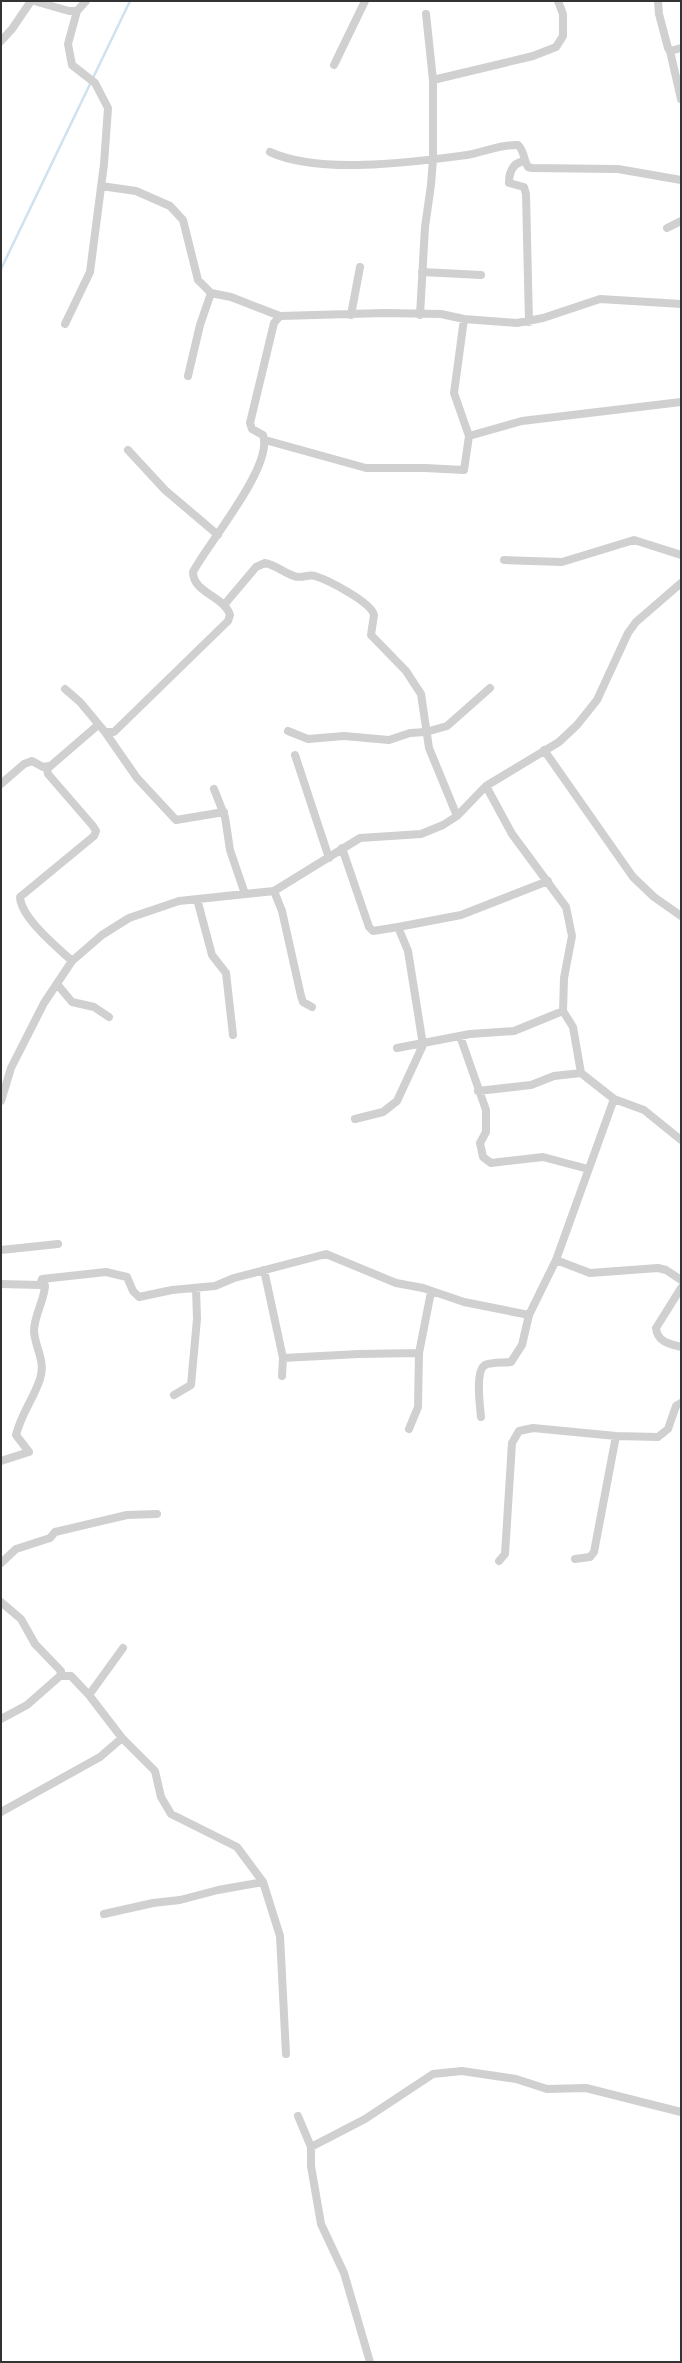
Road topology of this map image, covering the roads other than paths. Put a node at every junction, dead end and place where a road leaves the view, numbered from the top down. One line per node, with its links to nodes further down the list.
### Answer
1 (32, 1): 6 (street); 8 (street)
2 (86, 1): 6 (street)
3 (365, 1): 11 (street)
4 (558, 1): 12 (street)
5 (658, 1): 10 (street)
6 (77, 11): 18 (street)
7 (426, 14): 12 (street)
8 (1, 41)
9 (681, 48): 10 (street)
10 (670, 51): 13 (street)
11 (334, 65)
12 (433, 80): 15 (street)
13 (681, 99)
14 (270, 152): 15 (street)
15 (433, 159): 16 (street); 22 (street)
16 (524, 161): 17 (street); 30 (street)
17 (681, 180)
18 (102, 186): 24 (street); 31 (street)
19 (681, 220): 20 (street)
20 (667, 228)
21 (360, 267): 26 (street)
22 (422, 272): 23 (street); 27 (street)
23 (481, 274)
24 (211, 293): 28 (street); 32 (street)
25 (681, 304): 30 (street)
26 (351, 315): 27 (street); 28 (street)
27 (420, 315): 29 (street)
28 (280, 316): 35 (street)
29 (464, 319): 30 (street); 34 (street)
30 (529, 322)
31 (65, 324)
32 (188, 376)
33 (681, 402): 34 (street)
34 (469, 436): 35 (street)
35 (266, 443): 37 (street)
36 (128, 450): 37 (street)
37 (218, 535): 41 (street)
38 (681, 555): 39 (street)
39 (504, 560)
40 (681, 583): 48 (street)
41 (224, 605): 46 (street); 47 (street)
42 (490, 688): 47 (street)
43 (65, 689): 44 (street)
44 (98, 725): 46 (street); 50 (street)
45 (288, 731): 47 (street)
46 (105, 732): 54 (street)
47 (426, 732): 55 (street)
48 (544, 750): 52 (street); 62 (street)
49 (296, 755): 57 (street)
50 (49, 766): 51 (street); 64 (street)
51 (1, 784)
52 (486, 786): 55 (street); 58 (street)
53 (214, 789): 54 (street)
54 (224, 812): 60 (street)
55 (457, 816): 56 (street)
56 (342, 848): 57 (street); 63 (street)
57 (329, 858): 59 (street)
58 (548, 881): 63 (street); 67 (street)
59 (274, 891): 60 (street); 66 (street)
60 (245, 894): 61 (street)
61 (197, 899): 64 (street); 69 (street)
62 (681, 916)
63 (398, 927): 71 (street)
64 (72, 962): 65 (street)
65 (57, 984): 68 (street); 76 (street)
66 (312, 1007)
67 (563, 1011): 70 (street); 73 (street)
68 (109, 1018)
69 (233, 1036)
70 (460, 1036): 71 (street); 74 (street)
71 (422, 1045): 72 (street); 77 (street)
72 (397, 1048)
73 (581, 1073): 74 (street); 75 (street)
74 (478, 1091): 79 (street)
75 (614, 1098): 78 (street); 79 (street)
76 (1, 1101)
77 (356, 1119)
78 (681, 1140)
79 (588, 1169): 82 (street)
80 (58, 1244): 81 (street)
81 (1, 1250)
82 (556, 1260): 84 (street); 90 (street)
83 (264, 1270): 87 (street); 89 (street); 93 (street)
84 (681, 1280)
85 (1, 1284): 86 (street)
86 (40, 1285): 87 (street); 100 (street)
87 (196, 1288): 95 (street)
88 (681, 1288): 91 (street)
89 (431, 1292): 90 (street); 92 (street)
90 (529, 1315): 97 (street)
91 (681, 1347)
92 (419, 1353): 93 (street); 98 (street)
93 (282, 1358): 94 (street)
94 (282, 1376)
95 (174, 1395)
96 (681, 1403): 99 (street)
97 (481, 1417)
98 (409, 1429)
99 (616, 1436): 102 (street); 103 (street)
100 (1, 1461)
101 (157, 1514): 104 (street)
102 (575, 1559)
103 (499, 1561)
104 (1, 1563)
105 (1, 1602): 107 (street)
106 (123, 1648): 108 (street)
107 (60, 1676): 108 (street); 109 (street)
108 (89, 1695): 110 (street)
109 (1, 1719)
110 (122, 1738): 111 (street); 112 (street)
111 (1, 1812)
112 (263, 1882): 113 (street); 114 (street)
113 (104, 1914)
114 (286, 2054)
115 (681, 2112): 117 (street)
116 (298, 2116): 117 (street)
117 (311, 2147): 118 (street)
118 (370, 2362)

